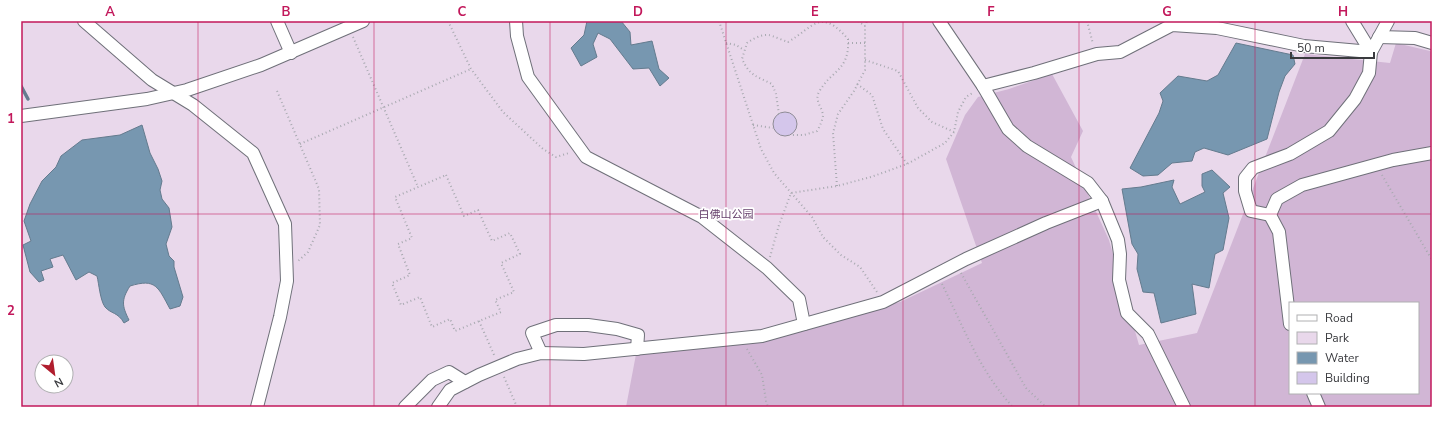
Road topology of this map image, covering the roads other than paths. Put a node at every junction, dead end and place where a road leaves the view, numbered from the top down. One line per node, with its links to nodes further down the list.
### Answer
1 (84, 21): 13 (lane)
2 (276, 21): 11 (lane)
3 (363, 21): 11 (lane)
4 (516, 21): 19 (lane)
5 (939, 21): 12 (lane)
6 (1352, 21): 10 (lane)
7 (1388, 21): 8 (lane)
8 (1379, 37): 9 (lane); 10 (lane)
9 (1432, 44)
10 (1371, 52): 12 (lane); 17 (lane)
11 (291, 53): 13 (lane)
12 (983, 86): 16 (lane)
13 (174, 93): 14 (lane); 24 (lane)
14 (21, 116)
15 (1432, 153): 17 (lane)
16 (1102, 201): 19 (lane); 27 (lane)
17 (1270, 215): 18 (lane)
18 (1289, 316)
19 (804, 324): 20 (lane)
20 (637, 350): 21 (lane); 21 (lane)
21 (541, 354): 22 (lane)
22 (465, 382): 25 (lane); 26 (lane)
23 (1313, 394): 28 (lane)
24 (257, 407)
25 (405, 407)
26 (438, 407)
27 (1184, 407)
28 (1319, 407)

